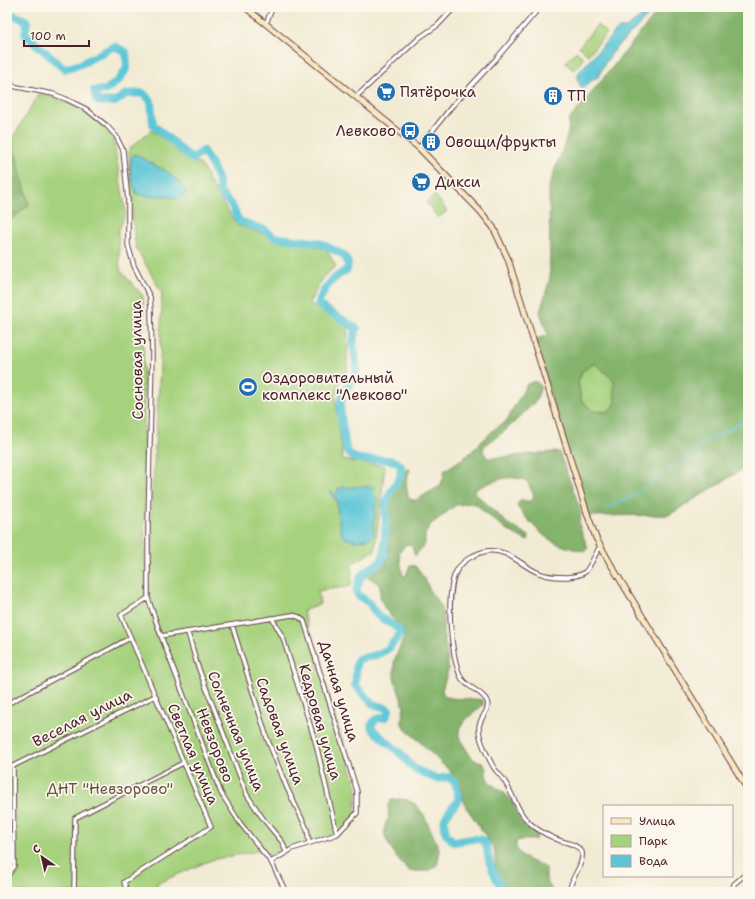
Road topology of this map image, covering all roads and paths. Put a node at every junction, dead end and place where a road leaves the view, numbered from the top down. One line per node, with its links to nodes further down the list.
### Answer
1 (245, 7): 5 (street)
2 (274, 7): 5 (street)
3 (455, 7): 7 (street)
4 (540, 7): 8 (street)
5 (266, 24): 7 (street)
6 (7, 85): 10 (street, Сосновая улица)
7 (357, 96): 8 (street)
8 (419, 148): 9 (street)
9 (600, 546): 20 (street); 30 (street)
10 (147, 593): 11 (street, Невзорово)
11 (148, 598): 15 (street, Невзорово); 16 (street, Светлая улица)
12 (272, 618): 13 (street, Дачная улица); 21 (street, Кедровая улица); 21 (street, Дачная улица)
13 (232, 625): 14 (street, Дачная улица); 22 (street, Садовая улица)
14 (188, 633): 15 (street, Дачная улица); 23 (street, Солнечная улица)
15 (161, 636): 24 (street, Невзорово)
16 (130, 638): 17 (street, Светлая улица); 18 (street)
17 (155, 696): 19 (street, Светлая улица); 26 (street, Веселая улица)
18 (7, 704)
19 (183, 763): 27 (street); 28 (street, Светлая улица)
20 (748, 790)
21 (337, 834): 22 (street, Дачная улица)
22 (308, 843): 23 (street, Дачная улица)
23 (286, 852): 24 (street, Дачная улица)
24 (271, 862): 29 (street, Невзорово)
25 (748, 872): 31 (street)
26 (7, 876)
27 (74, 892)
28 (127, 892)
29 (286, 892)
30 (570, 892)
31 (732, 892)

